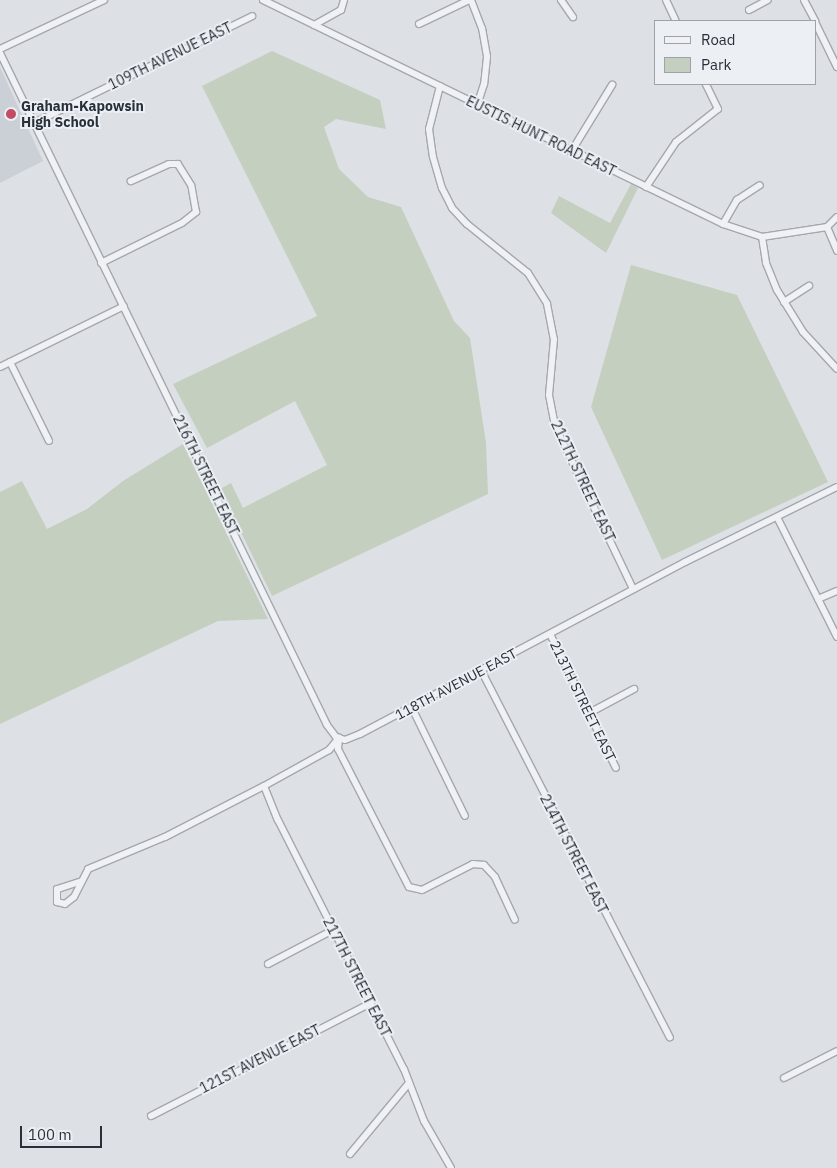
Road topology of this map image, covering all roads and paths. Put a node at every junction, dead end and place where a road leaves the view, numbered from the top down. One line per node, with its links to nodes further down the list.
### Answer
1 (104, 0): 17 (street)
2 (263, 0): 15 (street, EUSTIS HUNT ROAD EAST)
3 (344, 0): 15 (street)
4 (470, 0): 14 (street); 23 (street)
5 (561, 0): 11 (street)
6 (666, 0): 12 (street)
7 (768, 0): 9 (street)
8 (804, 0): 13 (street)
9 (749, 10)
10 (252, 16): 24 (street, 109TH AVENUE EAST)
11 (573, 17)
12 (676, 20)
13 (814, 20)
14 (419, 24)
15 (314, 25): 22 (street, EUSTIS HUNT ROAD EAST)
16 (817, 26): 19 (street)
17 (0, 49)
18 (0, 54): 24 (street, 216TH STREET EAST)
19 (837, 68)
20 (612, 85): 25 (street)
21 (706, 85): 28 (street)
22 (440, 86): 23 (street, EUSTIS HUNT ROAD EAST); 44 (street, 212TH STREET EAST)
23 (477, 105): 25 (street, EUSTIS HUNT ROAD EAST)
24 (34, 123): 34 (street, 216TH STREET EAST)
25 (571, 152): 28 (street, EUSTIS HUNT ROAD EAST)
26 (131, 181): 34 (street)
27 (760, 185): 30 (street)
28 (646, 187): 30 (street, EUSTIS HUNT ROAD EAST)
29 (837, 217): 31 (street)
30 (723, 224): 32 (street, EUSTIS HUNT ROAD EAST)
31 (827, 227): 32 (street, EUSTIS HUNT ROAD EAST); 33 (street)
32 (762, 237): 36 (street)
33 (837, 251)
34 (101, 262): 37 (street, 216TH STREET EAST)
35 (808, 286): 36 (street)
36 (784, 302): 40 (street)
37 (124, 306): 38 (street); 53 (street, 216TH STREET EAST)
38 (10, 362): 39 (street); 41 (street)
39 (0, 367)
40 (837, 369)
41 (49, 441)
42 (837, 487): 43 (street, 118TH AVENUE EAST)
43 (777, 518): 44 (street, 118TH AVENUE EAST); 46 (street)
44 (633, 589): 47 (street, 118TH AVENUE EAST)
45 (837, 591): 46 (street)
46 (818, 598): 48 (street)
47 (550, 634): 49 (street, 118TH AVENUE EAST); 52 (street, 213TH STREET EAST)
48 (837, 637)
49 (481, 670): 51 (street, 118TH AVENUE EAST); 62 (street, 214TH STREET EAST)
50 (634, 689): 52 (street)
51 (412, 708): 53 (street, 118TH AVENUE EAST); 56 (street)
52 (591, 712): 54 (street, 213TH STREET EAST)
53 (339, 738): 55 (street); 58 (street, 216TH STREET EAST)
54 (616, 768)
55 (264, 786): 57 (street); 59 (street, 217TH STREET EAST)
56 (465, 816)
57 (82, 881): 57 (street)
58 (515, 920)
59 (333, 930): 60 (street); 61 (street, 217TH STREET EAST)
60 (268, 964)
61 (371, 1004): 65 (street, 217TH STREET EAST); 66 (street, 121ST AVENUE EAST)
62 (670, 1037)
63 (837, 1051): 64 (street)
64 (784, 1078)
65 (410, 1083): 67 (street); 68 (street, 217TH STREET EAST)
66 (150, 1116)
67 (350, 1154)
68 (451, 1168)

